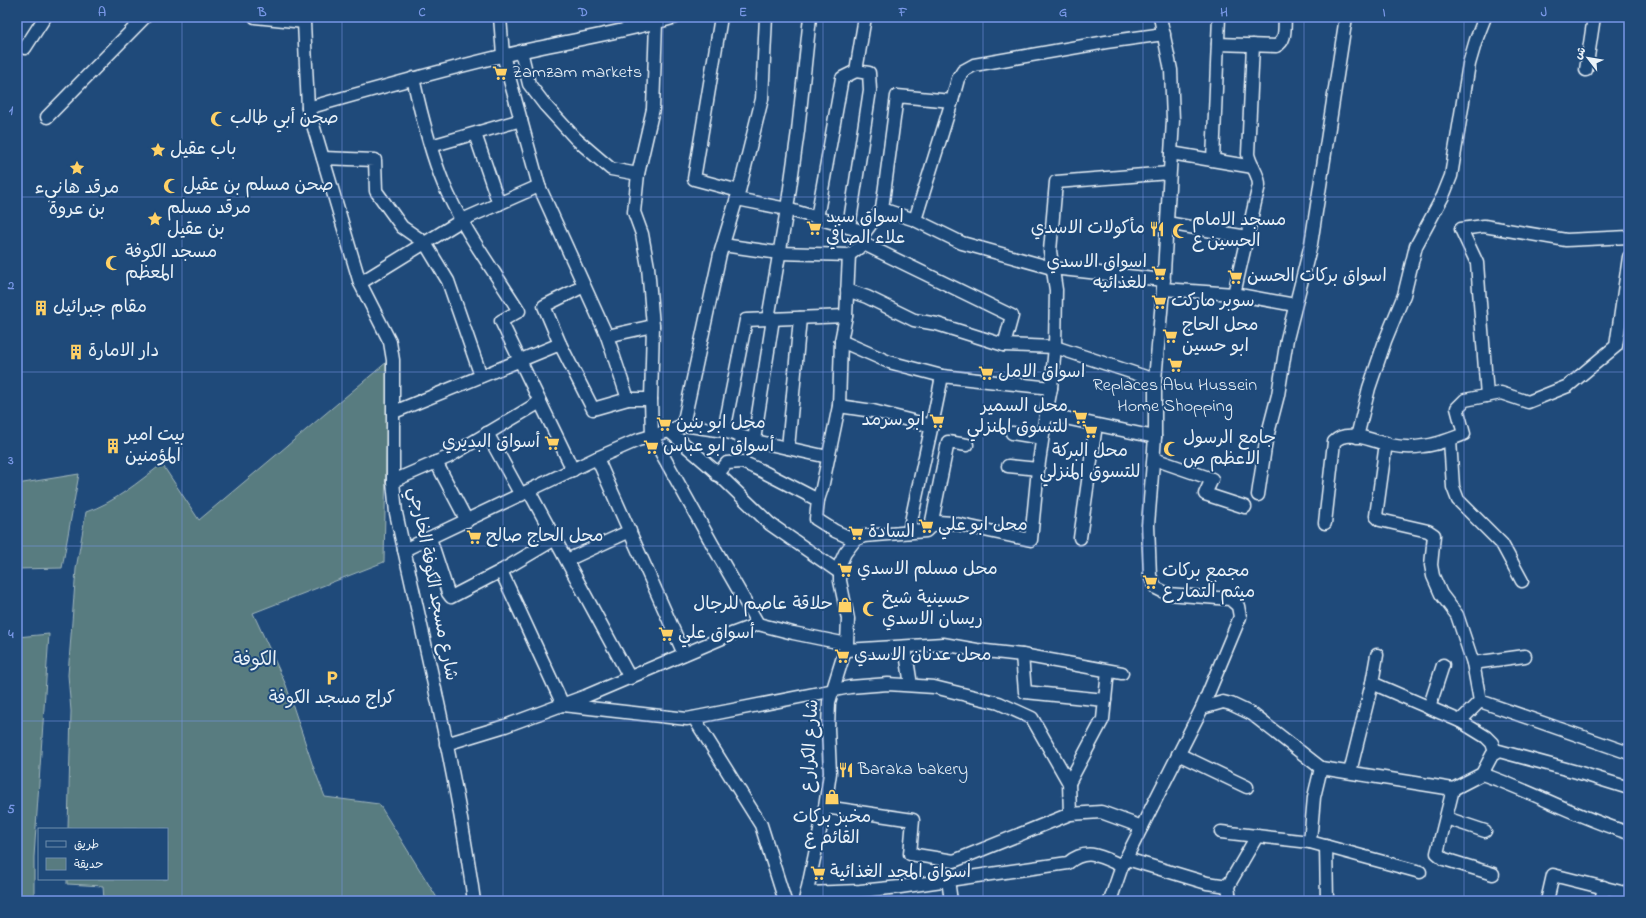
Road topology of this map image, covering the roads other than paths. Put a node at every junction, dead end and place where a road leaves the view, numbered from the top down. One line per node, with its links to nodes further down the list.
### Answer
1 (45, 17): 22 (street)
2 (146, 17): 30 (street)
3 (255, 17): 16 (street, شارع مسجد الكوفة الخارجي)
4 (500, 17): 24 (street)
5 (676, 17): 18 (street)
6 (721, 17): 41 (street)
7 (766, 17): 41 (street)
8 (810, 17): 43 (street)
9 (865, 17): 26 (street)
10 (1160, 17): 19 (street)
11 (1219, 17): 20 (street)
12 (1285, 17): 21 (street)
13 (1346, 17): 65 (street)
14 (1485, 17): 96 (street)
15 (1594, 17): 25 (street)
16 (308, 20): 29 (street, شارع مسجد الكوفة الخارجي)
17 (637, 23): 18 (street); 23 (street)
18 (656, 23): 39 (street)
19 (1164, 34): 28 (street); 34 (street)
20 (1218, 44): 21 (street); 36 (street)
21 (1253, 45): 37 (street)
22 (25, 48)
23 (521, 51): 24 (street); 39 (street)
24 (504, 55): 27 (street); 31 (street)
25 (1586, 70)
26 (856, 71): 45 (street); 49 (street)
27 (413, 78): 29 (street); 33 (street)
28 (952, 101): 44 (street); 47 (street)
29 (308, 108): 35 (street, شارع مسجد الكوفة الخارجي)
30 (47, 117)
31 (521, 120): 32 (street); 40 (street)
32 (475, 134): 33 (street); 42 (street)
33 (431, 146): 46 (street)
34 (1171, 153): 36 (street); 38 (street)
35 (323, 158): 53 (street); 60 (street, شارع مسجد الكوفة الخارجي)
36 (1213, 160): 37 (street)
37 (1253, 167): 50 (street)
38 (1170, 173): 48 (street); 58 (street)
39 (638, 174): 69 (street)
40 (539, 186): 42 (street); 62 (street)
41 (738, 195): 43 (street); 54 (street)
42 (499, 204): 46 (street)
43 (787, 209): 45 (street); 55 (street)
44 (882, 209): 47 (street); 52 (street)
45 (817, 218): 49 (street)
46 (462, 220): 53 (street); 75 (street)
47 (915, 220): 58 (street)
48 (1167, 223): 50 (street); 61 (street)
49 (849, 227): 52 (street)
50 (1246, 237): 64 (street)
51 (1629, 237): 80 (street)
52 (865, 238): 56 (street); 73 (street)
53 (425, 243): 60 (street); 76 (street)
54 (723, 246): 55 (street); 87 (street)
55 (779, 253): 56 (street); 68 (street)
56 (849, 255): 63 (street)
57 (1629, 258): 59 (street)
58 (1052, 268): 61 (street); 74 (street)
59 (1628, 279): 80 (street)
60 (360, 283): 85 (street, شارع مسجد الكوفة الخارجي)
61 (1164, 285): 64 (street); 78 (street)
62 (584, 286): 70 (street); 72 (street)
63 (848, 290): 66 (street); 73 (street)
64 (1234, 294): 65 (street)
65 (1295, 305): 113 (street)
66 (846, 316): 67 (street); 71 (street)
67 (800, 318): 68 (street); 102 (street)
68 (771, 319): 91 (street); 98 (street)
69 (653, 326): 70 (street); 82 (street)
70 (607, 336): 81 (street)
71 (841, 341): 77 (street); 84 (street)
72 (560, 344): 75 (street); 81 (street)
73 (1004, 345): 74 (street)
74 (1055, 346): 78 (street); 79 (street)
75 (519, 360): 76 (street); 83 (street)
76 (481, 376): 85 (street)
77 (942, 376): 79 (street); 89 (street)
78 (1156, 380): 95 (street)
79 (1051, 388): 86 (street)
80 (1487, 396): 99 (street)
81 (628, 399): 82 (street)
82 (651, 399): 94 (street)
83 (540, 402): 92 (street); 109 (street)
84 (838, 406): 89 (street); 103 (street)
85 (394, 412): 111 (street, شارع مسجد الكوفة الخارجي)
86 (1046, 414): 88 (street); 97 (street)
87 (683, 425): 90 (street); 91 (street)
88 (1096, 425): 95 (street); 122 (street)
89 (932, 426): 120 (street)
90 (669, 431): 94 (street); 110 (street)
91 (724, 431): 98 (street)
92 (487, 433): 106 (street); 112 (street)
93 (1012, 433): 97 (street)
94 (652, 436): 104 (street); 130 (street)
95 (1156, 437): 105 (street)
96 (1357, 437): 100 (street); 117 (street)
97 (1042, 438): 108 (street)
98 (754, 440): 102 (street)
99 (1450, 440): 100 (street); 129 (street)
100 (1386, 443): 137 (street)
101 (967, 445): 118 (street)
102 (788, 448): 103 (street)
103 (828, 457): 114 (street)
104 (597, 458): 109 (street); 119 (street)
105 (1154, 459): 115 (street); 148 (street)
106 (436, 462): 111 (street); 116 (street)
107 (1008, 466): 108 (street)
108 (1038, 469): 118 (street)
109 (573, 470): 112 (street)
110 (717, 475): 114 (street); 128 (street)
111 (393, 481): 125 (street, شارع مسجد الكوفة الخارجي)
112 (525, 493): 116 (street); 123 (street)
113 (1258, 495)
114 (818, 500): 124 (street)
115 (1245, 507)
116 (467, 521): 121 (street)
117 (1325, 523)
118 (931, 526): 120 (street)
119 (630, 532): 126 (street); 133 (street)
120 (909, 532): 124 (street)
121 (430, 538): 125 (street); 127 (street)
122 (1080, 538)
123 (555, 539): 126 (street); 127 (street)
124 (855, 540): 128 (street)
125 (404, 550): 152 (street, شارع مسجد الكوفة الخارجي)
126 (567, 560): 141 (street)
127 (501, 571): 147 (street)
128 (839, 572): 131 (street, شارع الكرار ع)
129 (1522, 581)
130 (758, 624): 131 (street); 133 (street)
131 (847, 647): 132 (street); 144 (street, شارع الكرار ع)
132 (905, 647): 134 (street); 143 (street)
133 (684, 654): 141 (street)
134 (1022, 655): 139 (street); 145 (street)
135 (1377, 655): 142 (street)
136 (1525, 656): 137 (street)
137 (1473, 663): 146 (street)
138 (1443, 665): 149 (street)
139 (1108, 671): 140 (street); 145 (street)
140 (1122, 673)
141 (630, 678): 147 (street)
142 (1372, 683): 149 (street); 157 (street)
143 (911, 686): 144 (street); 159 (street)
144 (832, 691): 150 (street); 163 (street, شارع الكرار ع)
145 (1105, 700): 159 (street)
146 (1480, 701): 151 (street); 154 (street)
147 (563, 705): 150 (street); 152 (street)
148 (1202, 708): 155 (street); 156 (street)
149 (1428, 708): 151 (street)
150 (694, 718): 183 (street)
151 (1460, 721): 153 (street)
152 (446, 744): 182 (street, شارع مسجد الكوفة الخارجي)
153 (1495, 752): 158 (street); 161 (street)
154 (1629, 753)
155 (1178, 754): 160 (street); 166 (street)
156 (1321, 768): 157 (street); 171 (street)
157 (1350, 772): 162 (street)
158 (1482, 774): 162 (street); 169 (street)
159 (1069, 783): 164 (street)
160 (1247, 787)
161 (1629, 788)
162 (1453, 789): 165 (street)
163 (825, 807): 164 (street); 181 (street, شارع الكرار ع)
164 (1070, 814): 166 (street)
165 (1446, 818): 167 (street); 175 (street)
166 (1142, 827): 173 (street)
167 (1485, 831)
168 (1221, 832): 170 (street)
169 (1629, 832)
170 (1257, 836): 171 (street); 177 (street)
171 (1310, 842): 172 (street)
172 (1326, 846): 174 (street); 187 (street)
173 (1125, 862): 176 (street); 177 (street); 185 (street)
174 (1420, 872)
175 (1493, 874)
176 (948, 880): 180 (street); 184 (street)
177 (1228, 886): 186 (street)
178 (1604, 887): 179 (street); 188 (street); 189 (street)
179 (1623, 895)
180 (860, 896): 181 (street)
181 (806, 897)
182 (474, 901)
183 (785, 901)
184 (951, 901)
185 (1110, 901)
186 (1230, 901)
187 (1327, 901)
188 (1547, 901)
189 (1601, 901)

